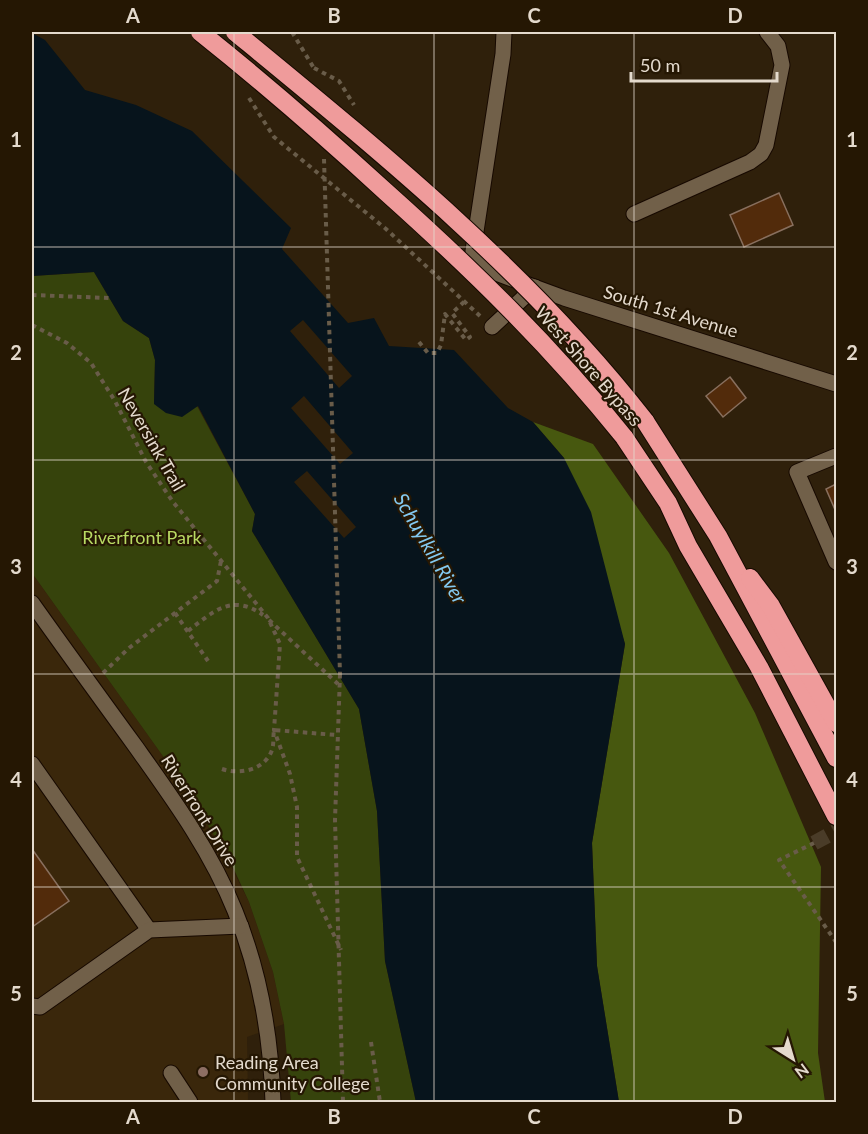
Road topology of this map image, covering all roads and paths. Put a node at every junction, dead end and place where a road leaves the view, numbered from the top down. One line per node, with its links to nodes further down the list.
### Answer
1 (200, 32): 29 (highway, West Shore Bypass, bridge)
2 (234, 32): 19 (highway, West Shore Bypass, bridge)
3 (292, 32): 6 (path)
4 (504, 32): 10 (street, South 1st Avenue)
5 (771, 33): 9 (street)
6 (317, 75)
7 (243, 88): 13 (path)
8 (323, 149): 28 (path, bridge)
9 (634, 214)
10 (535, 287): 15 (street); 17 (street, South 1st Avenue)
11 (32, 295): 12 (path)
12 (109, 298)
13 (465, 301): 15 (path); 16 (path)
14 (32, 325): 20 (path, Neversink Trail)
15 (492, 327)
16 (419, 342)
17 (837, 384)
18 (837, 456): 21 (street)
19 (718, 536): 30 (highway); 33 (highway, West Shore Bypass)
20 (221, 560): 23 (path); 24 (path, Neversink Trail)
21 (837, 562)
22 (32, 603): 27 (street, Riverfront Drive)
23 (175, 613): 25 (path); 27 (path)
24 (268, 618): 25 (path); 28 (path); 31 (path, Neversink Trail)
25 (188, 631): 26 (path)
26 (208, 661)
27 (91, 684): 39 (street, Riverfront Drive)
28 (339, 685): 32 (path)
29 (787, 722): 36 (highway, West Shore Bypass); 37 (highway)
30 (837, 723)
31 (274, 730): 32 (path); 35 (path); 42 (path, Neversink Trail)
32 (336, 735): 42 (path)
33 (837, 758)
34 (32, 764): 40 (street)
35 (222, 770)
36 (837, 816)
37 (837, 831)
38 (814, 843): 41 (path)
39 (241, 926): 40 (street); 47 (street, Riverfront Drive)
40 (149, 930): 43 (street)
41 (837, 942)
42 (341, 950): 48 (path)
43 (32, 1006)
44 (371, 1042): 49 (path)
45 (171, 1073): 46 (street)
46 (190, 1102)
47 (273, 1102)
48 (343, 1102)
49 (380, 1102)

